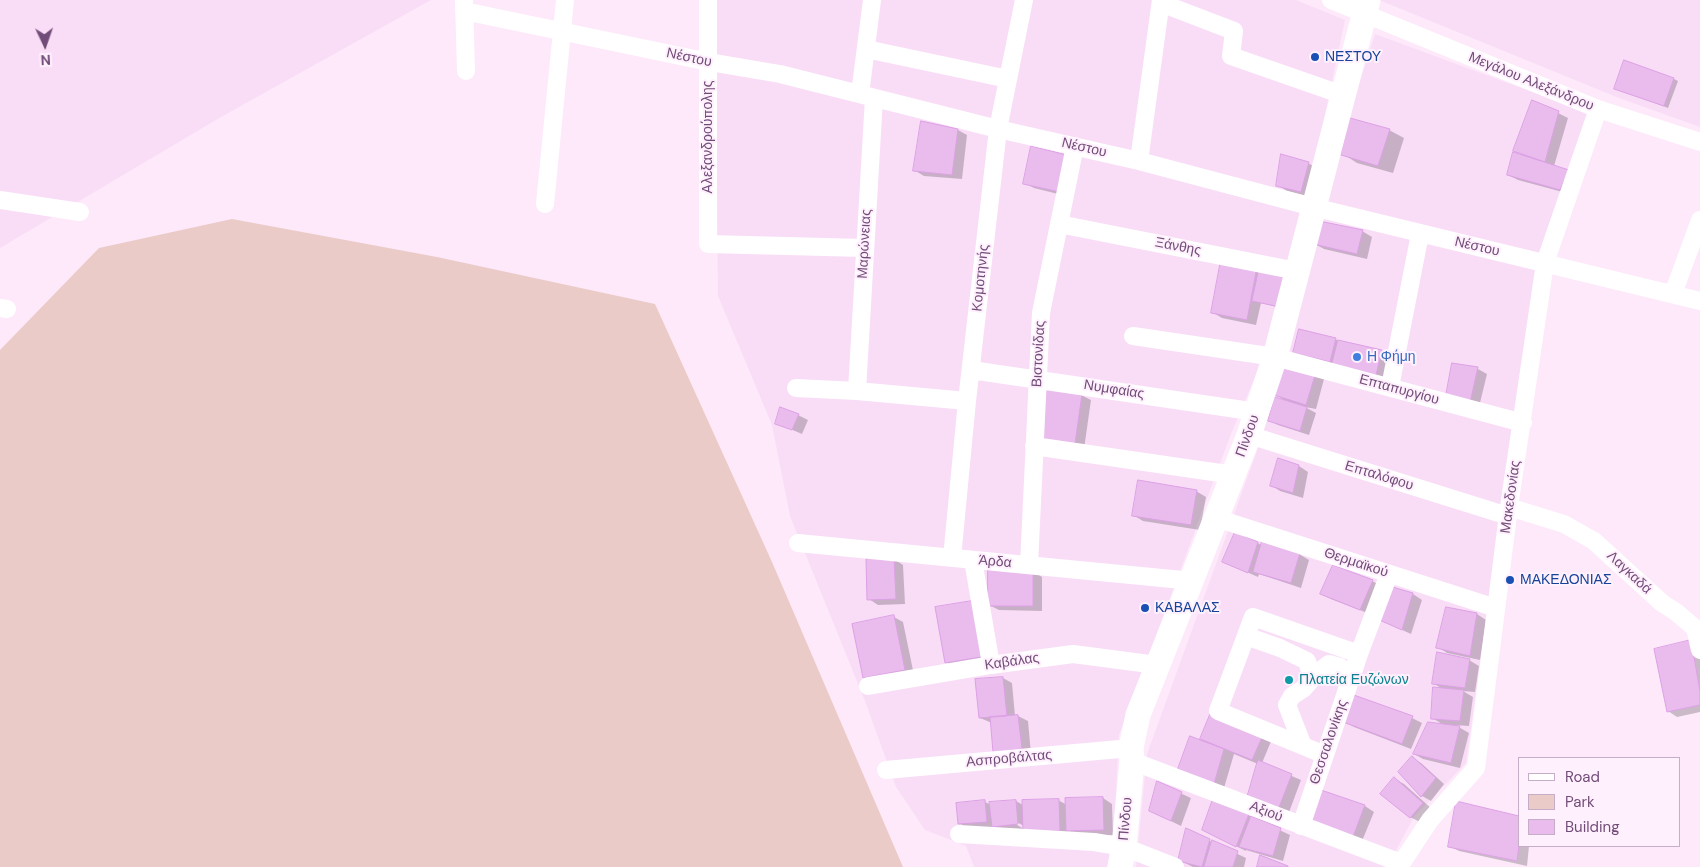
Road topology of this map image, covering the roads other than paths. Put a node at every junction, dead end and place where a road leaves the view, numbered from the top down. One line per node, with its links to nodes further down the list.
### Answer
1 (565, 0): 9 (street)
2 (708, 0): 11 (street, Αλεξανδρούπολης)
3 (872, 0): 10 (street, Μαρώνειας)
4 (1024, 0): 13 (street, Κομοτηνής)
5 (1331, 0): 8 (street, Μεγάλου Αλεξάνδρου)
6 (1161, 1): 14 (street); 20 (street)
7 (464, 6): 9 (street, Νέστου); 12 (street)
8 (1366, 7): 14 (street, Πίνδου); 16 (street, Μεγάλου Αλεξάνδρου)
9 (562, 31): 11 (street, Νέστου); 22 (street)
10 (866, 49): 13 (street); 15 (street, Μαρώνειας)
11 (709, 62): 15 (street, Νέστου); 28 (street, Αλεξανδρούπολης)
12 (466, 71)
13 (1008, 79): 17 (street, Κομοτηνής)
14 (1343, 95): 23 (street, Πίνδου)
15 (867, 96): 17 (street, Νέστου); 28 (street, Μαρώνειας)
16 (1598, 109): 18 (street, Μεγάλου Αλεξάνδρου); 29 (street, Μακεδονίας)
17 (998, 129): 19 (street, Νέστου); 35 (street, Κομοτηνής)
18 (1700, 142)
19 (1075, 146): 20 (street, Νέστου); 26 (street, Βιστονίδας)
20 (1139, 160): 23 (street, Νέστου)
21 (0, 200): 24 (street)
22 (545, 204)
23 (1313, 207): 27 (street, Νέστου); 30 (street, Πίνδου)
24 (80, 212)
25 (1700, 220): 31 (street)
26 (1059, 224): 30 (street, Ξάνθης); 36 (street, Βιστονίδας)
27 (1420, 234): 29 (street, Νέστου); 37 (street)
28 (865, 248): 39 (street, Μαρώνειας)
29 (1545, 263): 31 (street, Νέστου); 42 (street, Μακεδονίας)
30 (1297, 271): 34 (street, Πίνδου)
31 (1674, 294): 32 (street, Νέστου)
32 (1700, 301)
33 (1133, 336): 34 (street, Επταπυργίου)
34 (1275, 356): 37 (street, Επταπυργίου); 41 (street, Πίνδου)
35 (971, 370): 36 (street, Νυμφαίας); 40 (street, Κομοτηνής)
36 (1038, 378): 41 (street, Νυμφαίας); 44 (street, Βιστονίδας)
37 (1390, 387): 42 (street, Επταπυργίου)
38 (796, 388): 39 (street)
39 (857, 391): 40 (street)
40 (967, 401): 49 (street, Κομοτηνής)
41 (1257, 412): 43 (street, Πίνδου)
42 (1523, 423): 46 (street, Μακεδονίας)
43 (1249, 435): 45 (street, Πίνδου); 46 (street, Επταλόφου)
44 (1034, 446): 45 (street); 51 (street, Βιστονίδας)
45 (1234, 475): 47 (street, Πίνδου)
46 (1509, 512): 54 (street, Μακεδονίας); 56 (street, Λαγκαδά)
47 (1216, 518): 52 (street, Θερμαϊκού); 53 (street, Πίνδου)
48 (798, 543): 49 (street, Άρδα)
49 (952, 558): 50 (street, Άρδα)
50 (974, 560): 51 (street, Άρδα); 58 (street)
51 (1029, 565): 53 (street, Άρδα)
52 (1390, 574): 54 (street, Θερμαϊκού); 57 (street, Θεσσαλονίκης)
53 (1193, 581): 59 (street, Πίνδου)
54 (1496, 608): 70 (street, Μακεδονίας)
55 (1246, 636): 57 (street); 61 (street); 63 (street)
56 (1700, 650)
57 (1359, 654): 60 (street, Θεσσαλονίκης)
58 (991, 664): 59 (street, Καβάλας); 62 (street, Καβάλας)
59 (1157, 665): 64 (street, Πίνδου)
60 (1351, 675): 61 (street); 65 (street, Θεσσαλονίκης)
61 (1312, 678): 63 (street)
62 (868, 686)
63 (1303, 746): 65 (street)
64 (1131, 754): 66 (street, Ασπροβάλτας); 67 (street, Αξιού); 69 (street, Πίνδου)
65 (1325, 755): 67 (street, Θεσσαλονίκης)
66 (886, 770)
67 (1301, 826): 70 (street, Αξιού)
68 (959, 834): 69 (street)
69 (1122, 857): 71 (street)
70 (1400, 865)
71 (1175, 867)

